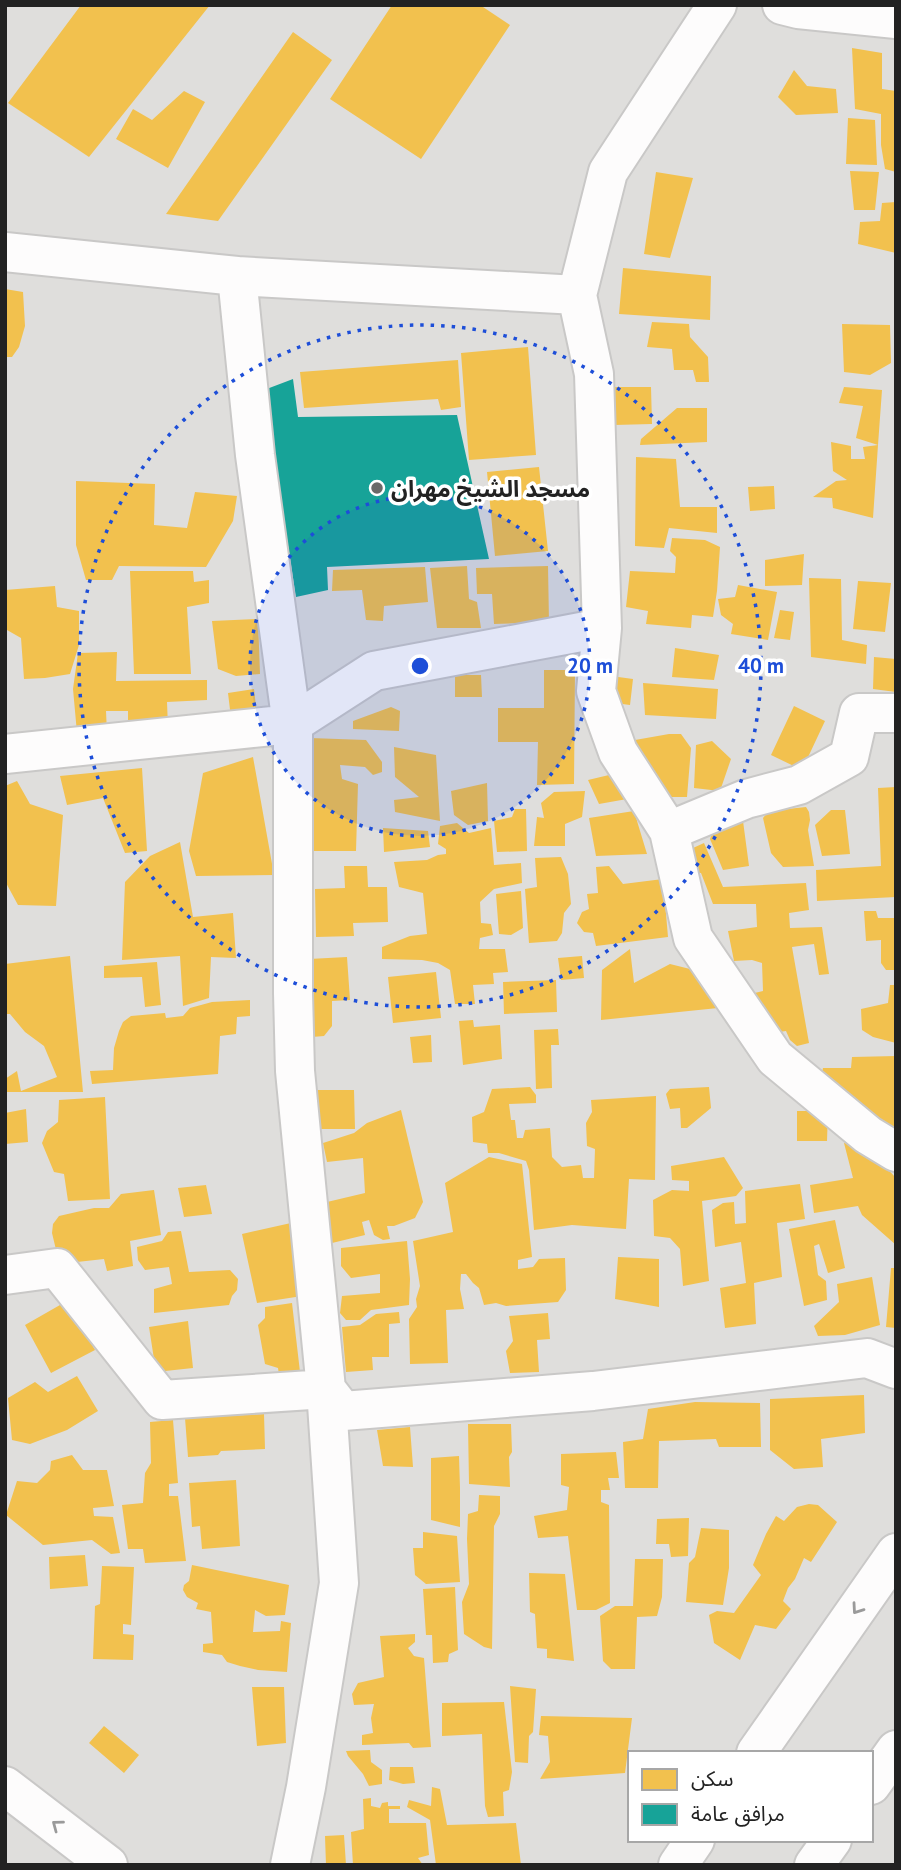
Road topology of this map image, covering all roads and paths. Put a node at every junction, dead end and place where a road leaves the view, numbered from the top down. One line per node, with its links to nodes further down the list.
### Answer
1 (717, 5): 6 (street)
2 (782, 5): 3 (street)
3 (896, 19)
4 (5, 252): 5 (street)
5 (237, 276): 6 (street); 9 (street)
6 (577, 295): 7 (street)
7 (602, 628): 9 (street); 11 (street)
8 (896, 713): 11 (street)
9 (292, 724): 10 (street); 15 (street)
10 (5, 754)
11 (669, 831): 12 (street)
12 (896, 1152)
13 (5, 1275): 15 (street)
14 (896, 1369): 15 (street)
15 (326, 1389): 24 (street)
16 (896, 1553): 18 (street, one-way to 18)
17 (896, 1750): 19 (street)
18 (757, 1751)
19 (873, 1782)
20 (5, 1786): 23 (street, one-way to 20)
21 (694, 1842): 25 (street)
22 (831, 1842): 26 (street)
23 (108, 1865)
24 (290, 1865)
25 (678, 1865)
26 (814, 1865)

